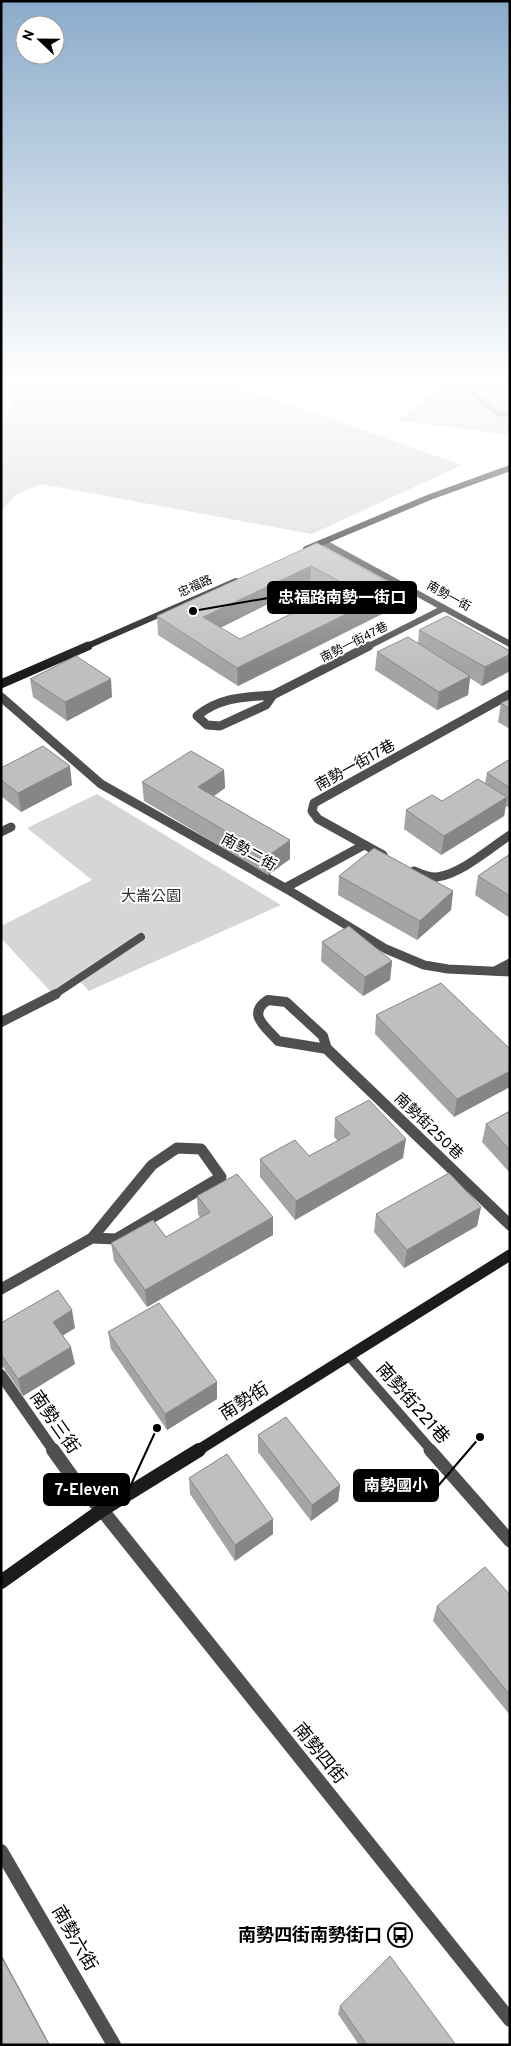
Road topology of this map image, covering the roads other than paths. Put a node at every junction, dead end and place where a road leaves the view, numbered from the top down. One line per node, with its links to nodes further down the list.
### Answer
1 (487, 476): 2 (street)
2 (323, 542): 3 (street); 5 (street, 南勢一街)
3 (296, 554)
4 (243, 577): 7 (street, 忠福路)
5 (444, 608): 6 (street, 南勢一街); 9 (street, 南勢一街47巷)
6 (510, 644)
7 (1, 684)
8 (510, 694): 14 (street, 南勢一街17巷)
9 (273, 695): 9 (street, 南勢一街47巷)
10 (1, 697): 17 (street, 南勢二街)
11 (11, 827): 12 (street)
12 (1, 832)
13 (510, 835): 16 (street)
14 (364, 845): 15 (street, 南勢一街17巷); 17 (street)
15 (389, 858)
16 (406, 867)
17 (285, 888): 20 (street, 南勢二街)
18 (141, 937): 22 (lane)
19 (510, 963): 20 (street)
20 (494, 971): 21 (street, 南勢二街)
21 (510, 972)
22 (1, 1022)
23 (327, 1049): 23 (lane); 24 (street, 南勢街250巷)
24 (510, 1225)
25 (92, 1238): 25 (street); 27 (street)
26 (510, 1255): 28 (street, 南勢街)
27 (1, 1289)
28 (349, 1356): 30 (street, 南勢街); 31 (lane, 南勢街221巷)
29 (1, 1375): 30 (street, 南勢三街)
30 (102, 1510): 32 (street, 南勢街); 34 (street, 南勢四街)
31 (510, 1541)
32 (1, 1582)
33 (1, 1851): 35 (street, 南勢六街)
34 (510, 2020)
35 (114, 2045)

